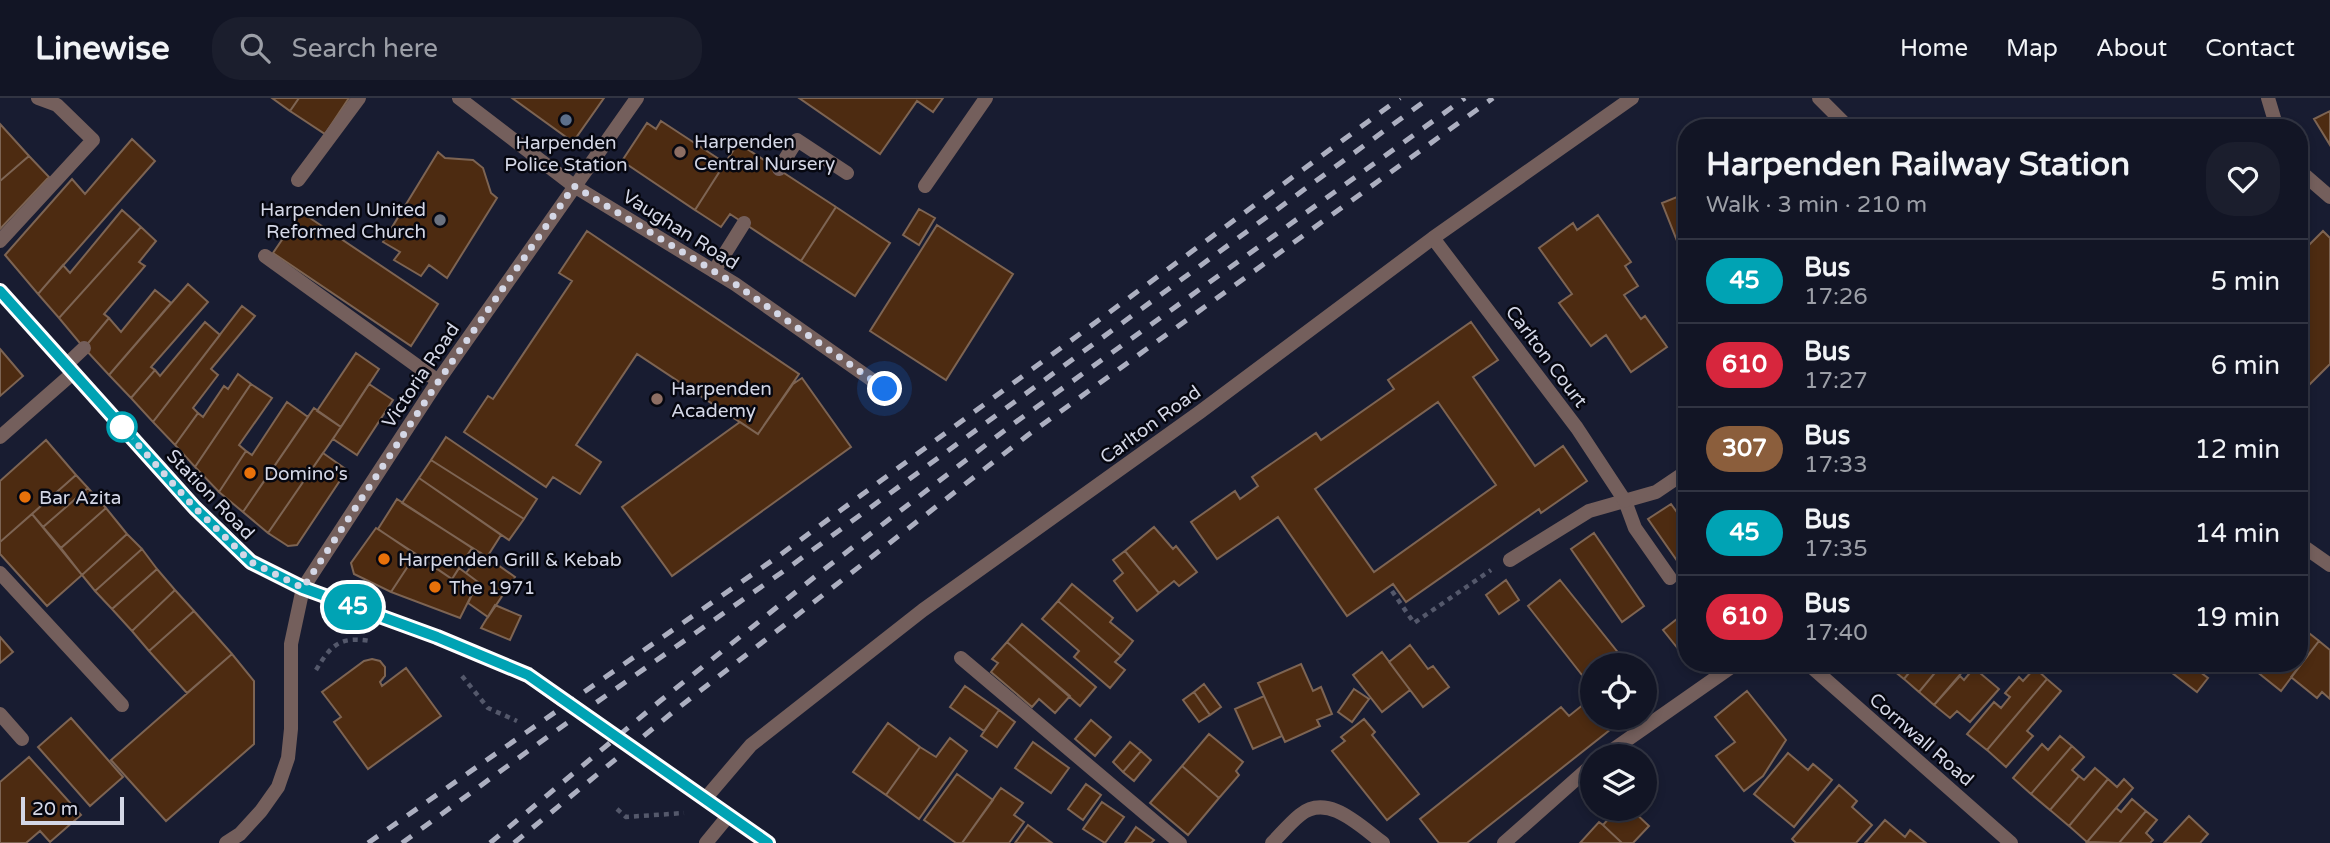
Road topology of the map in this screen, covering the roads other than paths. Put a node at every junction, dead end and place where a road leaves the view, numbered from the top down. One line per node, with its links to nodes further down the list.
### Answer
1 (38, 98): 20 (street)
2 (359, 98): 14 (street)
3 (460, 98): 15 (street, Vaughan Road)
4 (637, 98): 15 (street, Victoria Road)
5 (986, 98): 16 (street)
6 (1632, 98): 19 (street, Carlton Road)
7 (1819, 98): 9 (street)
8 (2268, 98): 10 (street)
9 (1840, 119)
10 (2274, 119)
11 (779, 169): 12 (street)
12 (847, 173)
13 (2308, 178): 17 (street)
14 (298, 180)
15 (574, 186): 22 (street, Vaughan Road); 26 (street, Victoria Road)
16 (925, 186)
17 (2330, 197)
18 (744, 223): 22 (street)
19 (1433, 238): 30 (street, Carlton Court); 47 (street, Carlton Road)
20 (0, 241)
21 (265, 256): 26 (street)
22 (714, 271): 27 (street, Vaughan Road)
23 (0, 291): 25 (main road, Station Road)
24 (84, 348): 25 (street)
25 (70, 369): 28 (street); 36 (main road, Station Road)
26 (438, 382): 36 (street, Victoria Road)
27 (885, 389)
28 (0, 437)
29 (1678, 477): 30 (street)
30 (1625, 501): 32 (street); 35 (street, Carlton Court)
31 (2308, 550): 33 (street)
32 (1510, 560)
33 (2330, 565)
34 (0, 573): 41 (street)
35 (1670, 578)
36 (303, 588): 40 (main road, Station Road); 49 (street)
37 (961, 658): 52 (street)
38 (1724, 672): 44 (street)
39 (1817, 672): 56 (street, Cornwall Road)
40 (562, 700)
41 (122, 705)
42 (0, 714): 43 (street)
43 (22, 739)
44 (1621, 744)
45 (665, 771): 47 (main road)
46 (1580, 776): 55 (street)
47 (705, 799): 48 (main road)
48 (729, 815): 50 (street); 51 (main road)
49 (226, 843)
50 (706, 843)
51 (768, 843)
52 (1180, 843)
53 (1272, 843): 54 (street)
54 (1382, 843)
55 (1504, 843)
56 (2011, 843)

